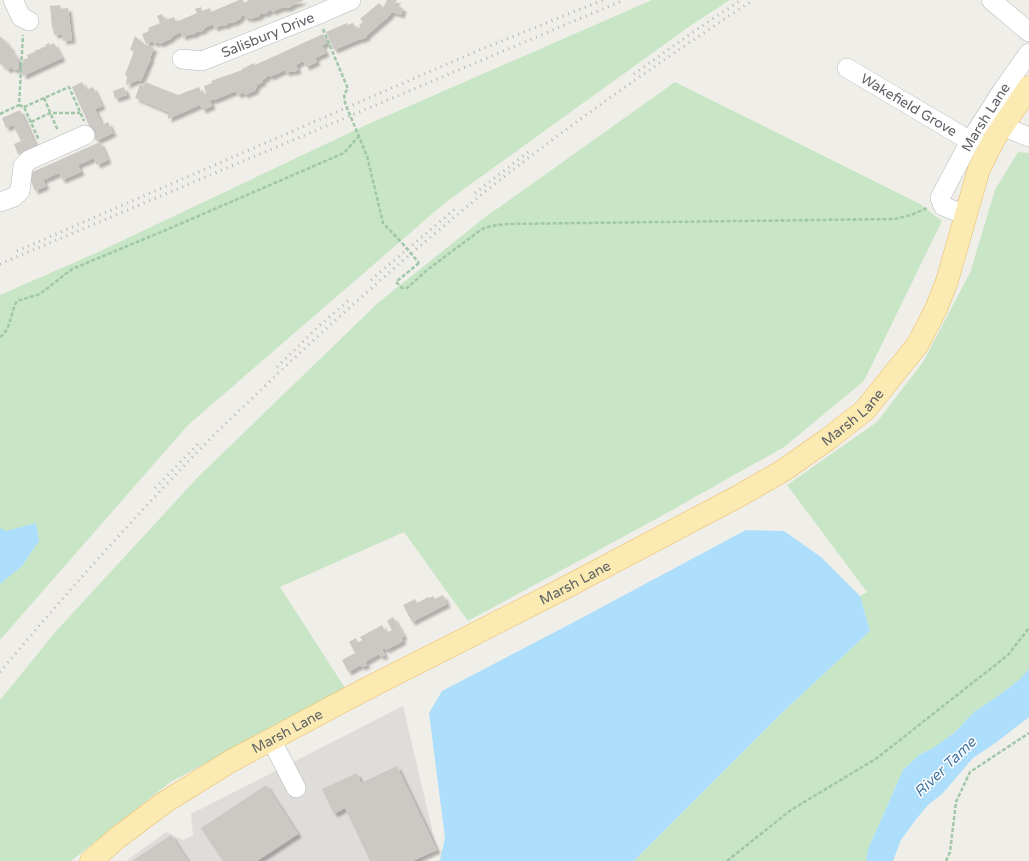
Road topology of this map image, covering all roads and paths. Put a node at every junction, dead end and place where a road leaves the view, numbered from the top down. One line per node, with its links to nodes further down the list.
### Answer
1 (13, 0): 5 (street)
2 (351, 0): 4 (street, Salisbury Drive)
3 (991, 0): 6 (street)
4 (317, 15): 8 (street, Salisbury Drive); 20 (path)
5 (28, 21): 12 (path)
6 (1029, 32)
7 (1029, 53): 22 (street, Marsh Lane)
8 (182, 59)
9 (847, 68): 22 (street, Wakefield Grove)
10 (1029, 87): 18 (main road, Marsh Lane)
11 (44, 98): 13 (path); 14 (path); 15 (path)
12 (19, 104): 13 (path); 16 (path)
13 (24, 107): 17 (path)
14 (50, 113): 15 (path); 17 (path); 23 (path)
15 (80, 113): 19 (path)
16 (0, 114)
17 (30, 122): 24 (path)
18 (1002, 126): 21 (street); 27 (main road, Marsh Lane)
19 (85, 135): 23 (street)
20 (360, 136): 26 (path, bridge); 28 (path)
21 (1029, 137)
22 (970, 141): 26 (street, Marsh Lane)
23 (65, 144): 24 (street)
24 (44, 153): 25 (street)
25 (0, 202)
26 (941, 202): 27 (street)
27 (965, 216): 31 (main road, Marsh Lane)
28 (0, 337)
29 (1029, 628): 34 (path)
30 (1029, 733): 35 (path)
31 (272, 741): 32 (street); 33 (main road, Marsh Lane)
32 (296, 788)
33 (90, 861)
34 (727, 861)
35 (946, 861)

